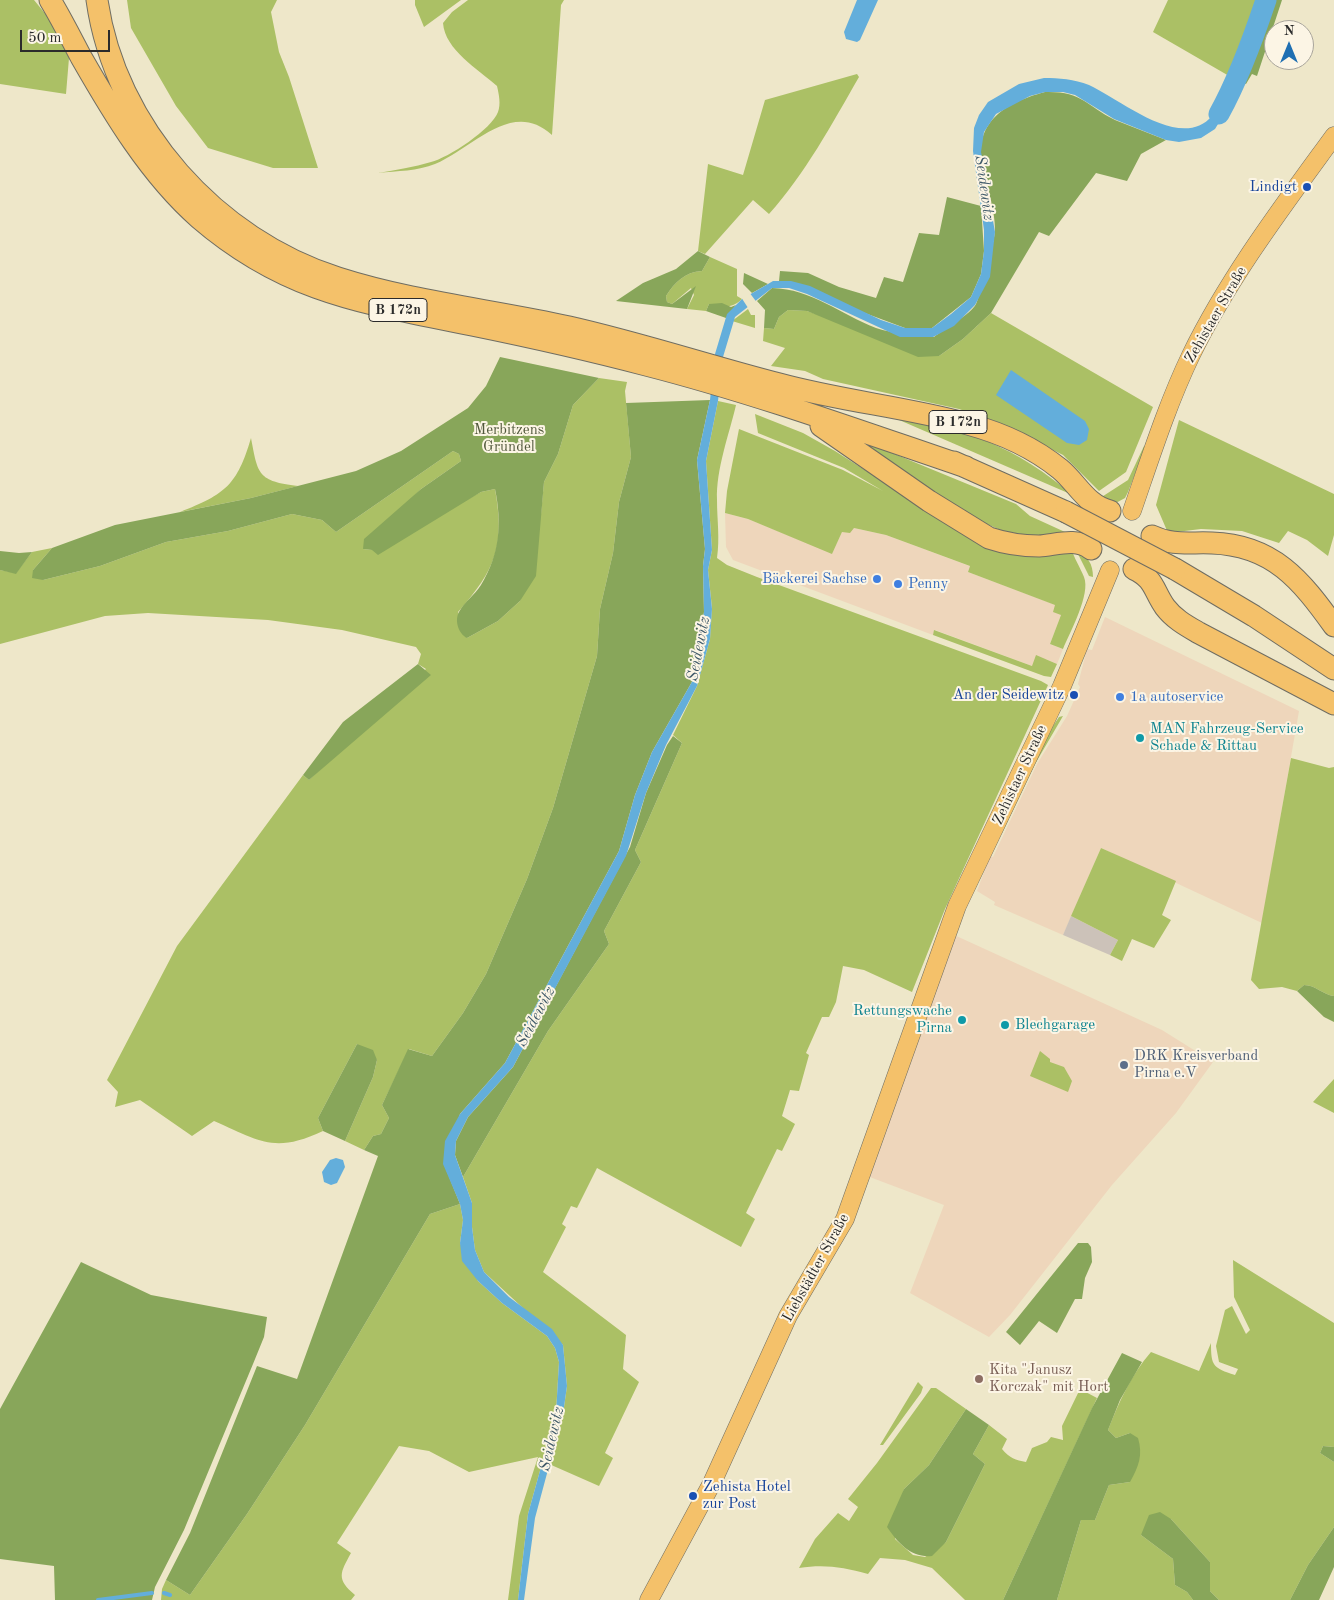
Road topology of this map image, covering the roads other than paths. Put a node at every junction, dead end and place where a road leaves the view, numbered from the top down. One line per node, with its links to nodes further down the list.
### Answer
1 (50, 0): 6 (highway, B 172n)
2 (84, 0): 6 (highway, B 172n)
3 (97, 0): 5 (highway, B 172n)
4 (107, 0): 5 (highway)
5 (108, 45): 8 (highway, B 172n)
6 (116, 113): 8 (highway, B 172n)
7 (1334, 136): 11 (main road, Zehistaer Straße)
8 (176, 183): 9 (highway, B 172n)
9 (779, 394): 10 (highway, B 172n); 13 (highway); 17 (highway, B 172n, bridge)
10 (1110, 511): 11 (main road); 13 (main road)
11 (1132, 512): 12 (main road)
12 (1152, 536): 14 (main road); 16 (highway)
13 (1091, 550): 15 (main road)
14 (1134, 569): 15 (main road); 18 (highway)
15 (1110, 570): 19 (main road, Zehistaer Straße)
16 (1334, 626)
17 (1334, 669)
18 (1334, 704)
19 (962, 896): 20 (main road, Liebstädter Straße)
20 (649, 1600)

